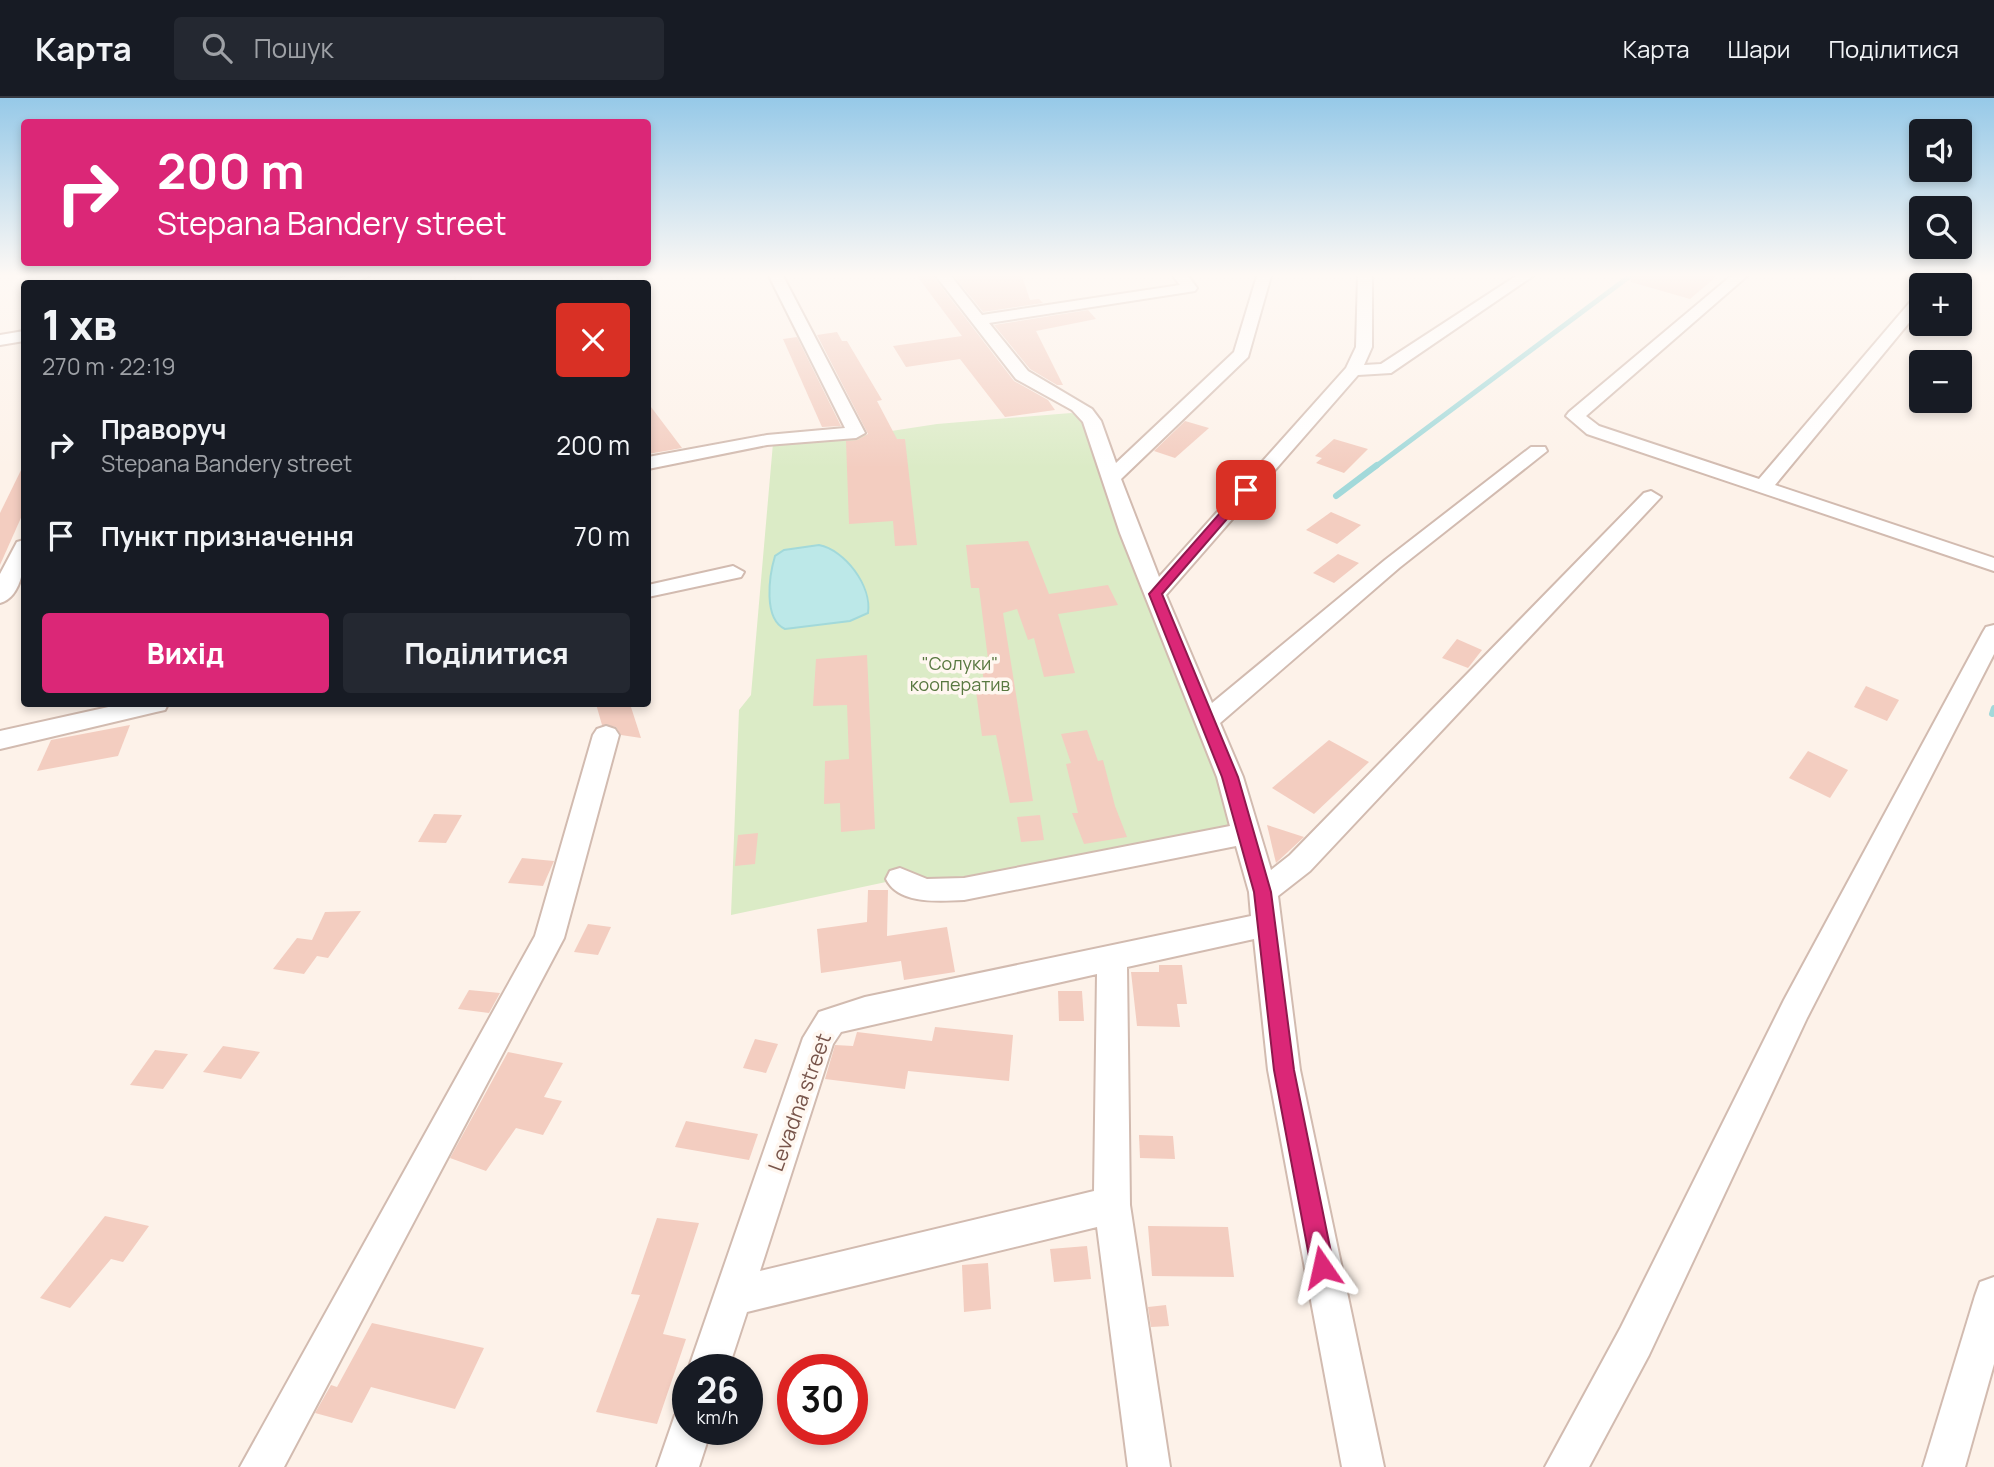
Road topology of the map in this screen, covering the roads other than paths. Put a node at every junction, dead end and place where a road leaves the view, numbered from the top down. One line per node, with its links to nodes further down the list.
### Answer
1 (809, 340): 10 (street)
2 (995, 340): 11 (street)
3 (1246, 340): 11 (street)
4 (1364, 340): 8 (street)
5 (1429, 340): 8 (street)
6 (1665, 340): 12 (street)
7 (1885, 340): 12 (street)
8 (1353, 370): 18 (street)
9 (1538, 451): 23 (street)
10 (651, 462)
11 (1111, 478): 18 (street)
12 (1762, 488): 15 (street)
13 (1651, 497): 28 (street)
14 (21, 552): 19 (street)
15 (1994, 565)
16 (733, 572): 17 (street)
17 (651, 590)
18 (1155, 594): 23 (street)
19 (0, 596)
20 (1993, 638): 39 (street)
21 (127, 707): 22 (street)
22 (107, 709): 25 (street)
23 (1209, 719): 26 (street)
24 (606, 735): 35 (street)
25 (0, 740)
26 (1247, 832): 27 (street); 28 (street)
27 (900, 879)
28 (1263, 908): 29 (street, Levadna street); 38 (street)
29 (1112, 959): 30 (street); 32 (street, Levadna street)
30 (1112, 1205): 32 (street); 37 (street)
31 (1994, 1296): 40 (street)
32 (730, 1297): 33 (street, Levadna street)
33 (713, 1354)
34 (685, 1445): 36 (street)
35 (261, 1467)
36 (678, 1467)
37 (1149, 1467)
38 (1363, 1467)
39 (1566, 1467)
40 (1944, 1467)

